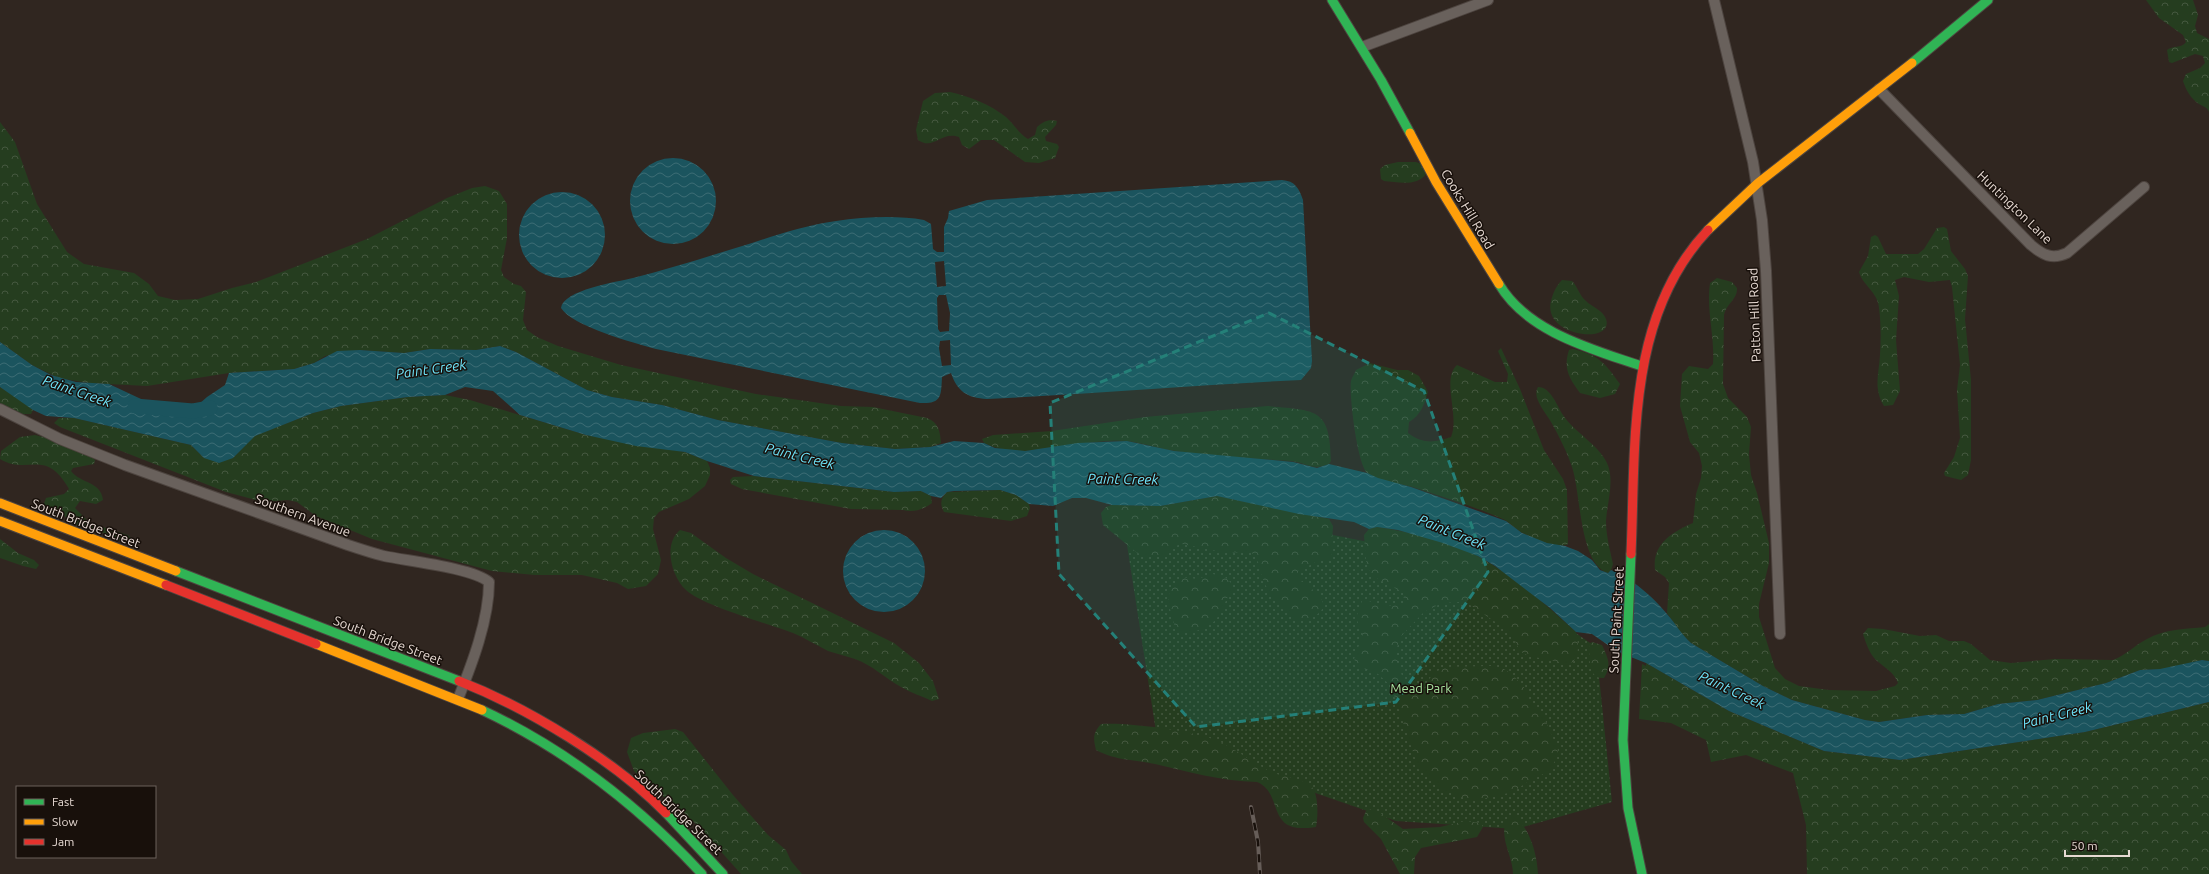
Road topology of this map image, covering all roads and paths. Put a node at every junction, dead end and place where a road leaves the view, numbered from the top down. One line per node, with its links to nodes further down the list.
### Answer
1 (1332, 0): 5 (main road, Cooks Hill Road)
2 (1488, 0): 5 (street)
3 (1714, 0): 7 (street, Patton Hill Road)
4 (1988, 0): 6 (main road, South Paint Street)
5 (1362, 47): 9 (main road, Cooks Hill Road)
6 (1879, 89): 7 (main road, South Paint Street); 8 (street, Huntington Lane)
7 (1756, 187): 9 (main road, South Paint Street); 13 (street, Patton Hill Road)
8 (2144, 187)
9 (1642, 366): 18 (main road, South Paint Street)
10 (0, 409): 14 (street, Southern Avenue)
11 (0, 503): 14 (main road, South Bridge Street)
12 (0, 521): 15 (main road, South Bridge Street)
13 (1780, 634)
14 (464, 683): 15 (street, Southern Avenue); 17 (main road, South Bridge Street)
15 (458, 699): 16 (main road, South Bridge Street)
16 (702, 874)
17 (723, 874)
18 (1642, 874)

